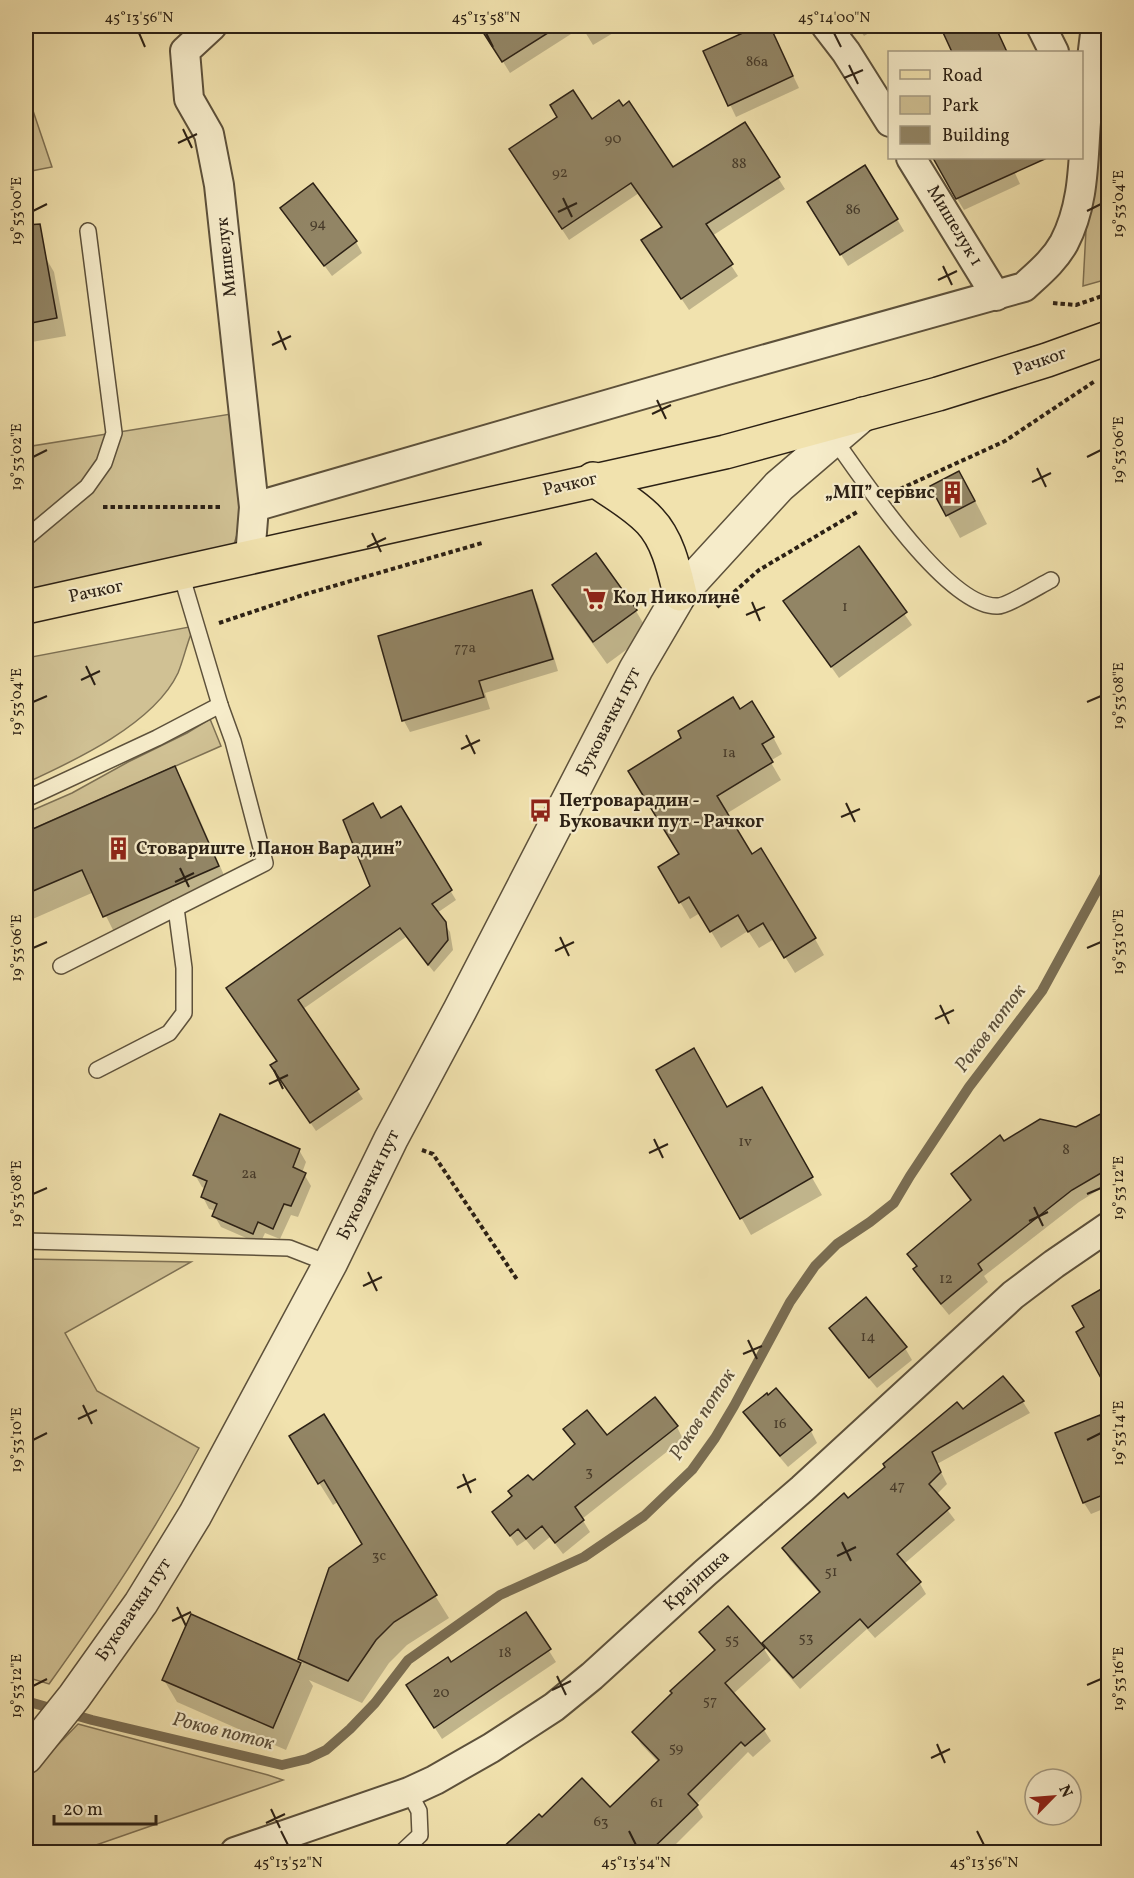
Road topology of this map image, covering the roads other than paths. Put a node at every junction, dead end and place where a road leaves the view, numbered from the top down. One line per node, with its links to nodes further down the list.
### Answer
1 (212, 26): 15 (street, Мишелук)
2 (826, 26): 7 (street)
3 (1041, 26): 5 (street)
4 (1096, 26): 6 (street)
5 (1054, 51)
6 (1084, 117): 10 (street)
7 (888, 119)
8 (912, 159): 10 (street, Мишелук 1)
9 (88, 231): 16 (lane)
10 (996, 296): 15 (street)
11 (1108, 338): 12 (main road, Рачког)
12 (863, 414): 13 (street, Буковачки пут); 14 (main road, Рачког)
13 (834, 439): 19 (lane); 20 (street, Буковачки пут)
14 (593, 479): 17 (main road, Рачког); 20 (main road)
15 (254, 507): 17 (street)
16 (26, 538)
17 (250, 557): 18 (main road, Рачког)
18 (182, 574): 21 (main road, Рачког); 22 (lane)
19 (1051, 579)
20 (680, 594): 29 (street, Буковачки пут)
21 (26, 607)
22 (220, 705): 23 (lane); 24 (lane)
23 (26, 799)
24 (176, 908): 25 (lane); 26 (lane)
25 (61, 966)
26 (97, 1070)
27 (1108, 1227): 31 (street, Крајишка)
28 (26, 1241): 29 (lane)
29 (330, 1264): 30 (street, Буковачки пут)
30 (26, 1756)
31 (409, 1792): 32 (street, Крајишка); 33 (lane)
32 (235, 1852)
33 (402, 1852)

